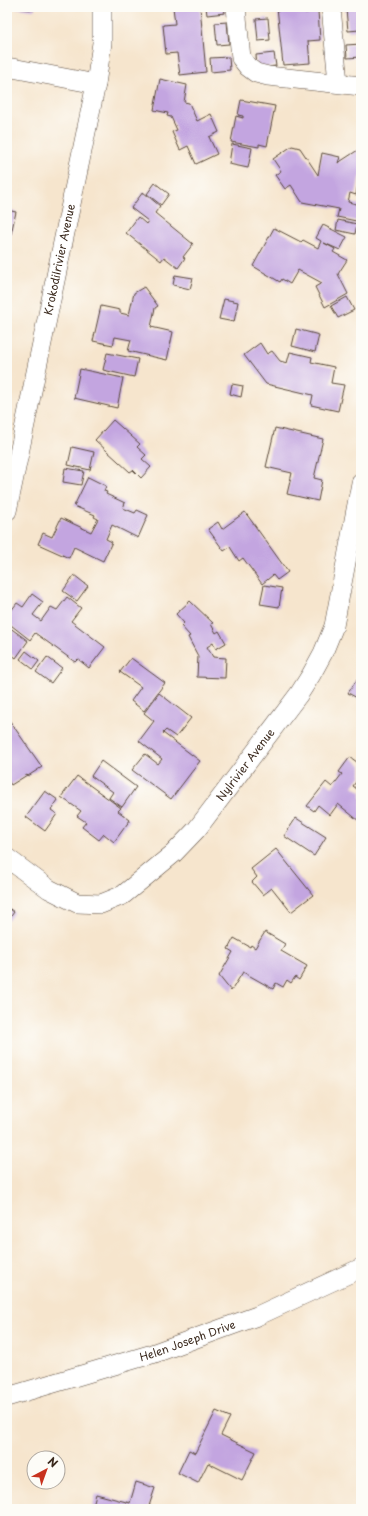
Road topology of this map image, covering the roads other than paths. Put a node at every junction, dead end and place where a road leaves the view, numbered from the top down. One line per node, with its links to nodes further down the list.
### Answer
1 (102, 7): 6 (street, Krokodilrivier Avenue)
2 (236, 7): 5 (street)
3 (331, 7): 5 (street)
4 (7, 67): 6 (street)
5 (338, 83): 7 (street)
6 (96, 84): 9 (street, Krokodilrivier Avenue)
7 (361, 86)
8 (361, 483): 10 (street, Nylrivier Avenue)
9 (7, 511)
10 (7, 858)
11 (361, 1268): 12 (street, Helen Joseph Drive)
12 (7, 1397)

